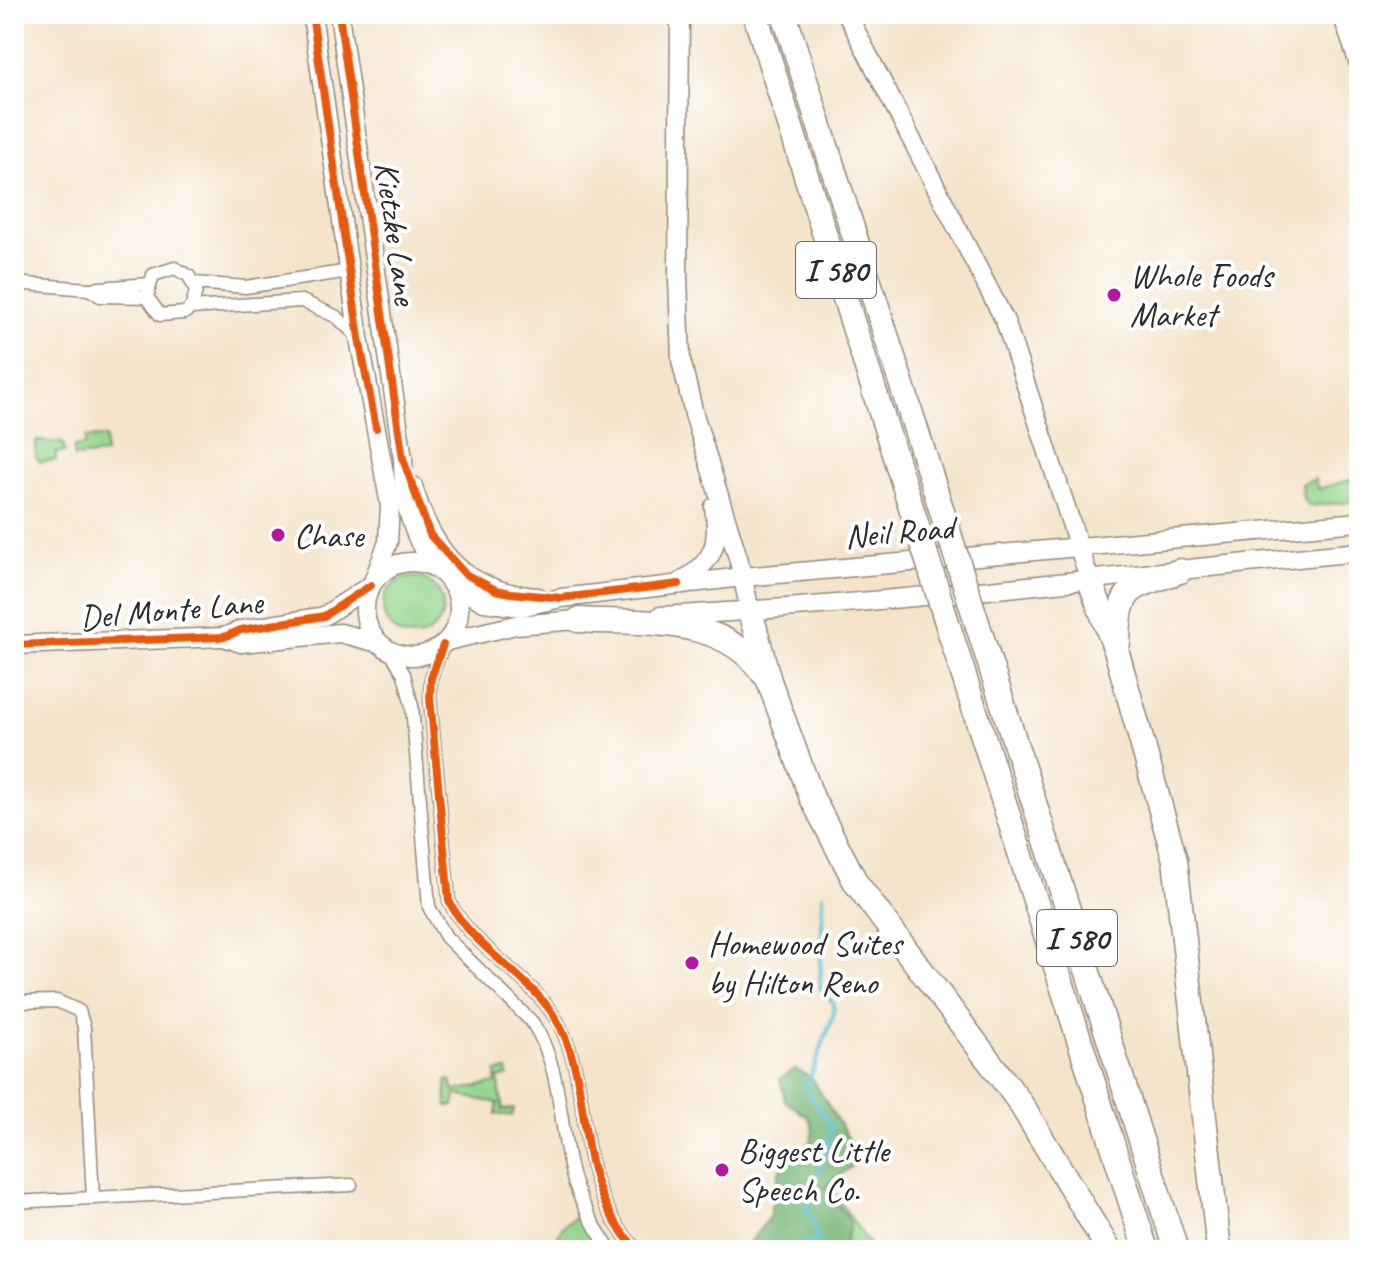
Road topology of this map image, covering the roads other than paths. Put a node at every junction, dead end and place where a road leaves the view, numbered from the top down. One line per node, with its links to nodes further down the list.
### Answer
1 (312, 14): 9 (main road, Kietzke Lane)
2 (339, 14): 16 (main road, Kietzke Lane)
3 (680, 14): 15 (main road)
4 (755, 14): 43 (highway, I 580, bridge)
5 (784, 14): 44 (highway, I 580, bridge)
6 (847, 14): 18 (main road)
7 (1343, 14): 8 (main road)
8 (1359, 61)
9 (349, 271): 11 (street); 14 (main road, Kietzke Lane)
10 (14, 283): 12 (street)
11 (194, 283): 12 (street); 13 (street)
12 (147, 290): 13 (street)
13 (191, 308): 14 (street)
14 (359, 338): 24 (main road, Kietzke Lane)
15 (707, 457): 22 (main road); 26 (main road)
16 (403, 459): 20 (main road, Kietzke Lane); 27 (main road)
17 (1359, 522): 18 (main road, Neil Road)
18 (1079, 547): 22 (main road, Neil Road); 23 (main road)
19 (1359, 552): 21 (main road, Neil Road)
20 (434, 567): 24 (main road); 25 (main road)
21 (1180, 571): 23 (main road, Neil Road); 34 (highway)
22 (743, 577): 26 (main road, Neil Road); 28 (main road)
23 (1090, 581): 28 (main road, Neil Road); 34 (highway)
24 (372, 584): 30 (main road, Del Monte Lane); 33 (main road)
25 (451, 584): 27 (main road, Neil Road); 31 (main road)
26 (679, 584): 27 (main road, Neil Road)
27 (561, 598)
28 (750, 611): 29 (main road, Neil Road); 35 (highway)
29 (578, 620): 31 (main road, Neil Road); 35 (highway)
30 (224, 637): 32 (main road, Del Monte Lane); 33 (main road, Del Monte Lane)
31 (445, 643): 33 (main road); 41 (street)
32 (14, 645)
33 (385, 647): 40 (street)
34 (1117, 653): 45 (highway)
35 (769, 681): 42 (highway)
36 (14, 1002): 38 (street)
37 (351, 1185): 38 (street)
38 (93, 1198): 39 (street)
39 (14, 1202)
40 (610, 1250)
41 (637, 1250)
42 (1109, 1250)
43 (1146, 1250)
44 (1176, 1250)
45 (1219, 1250)

